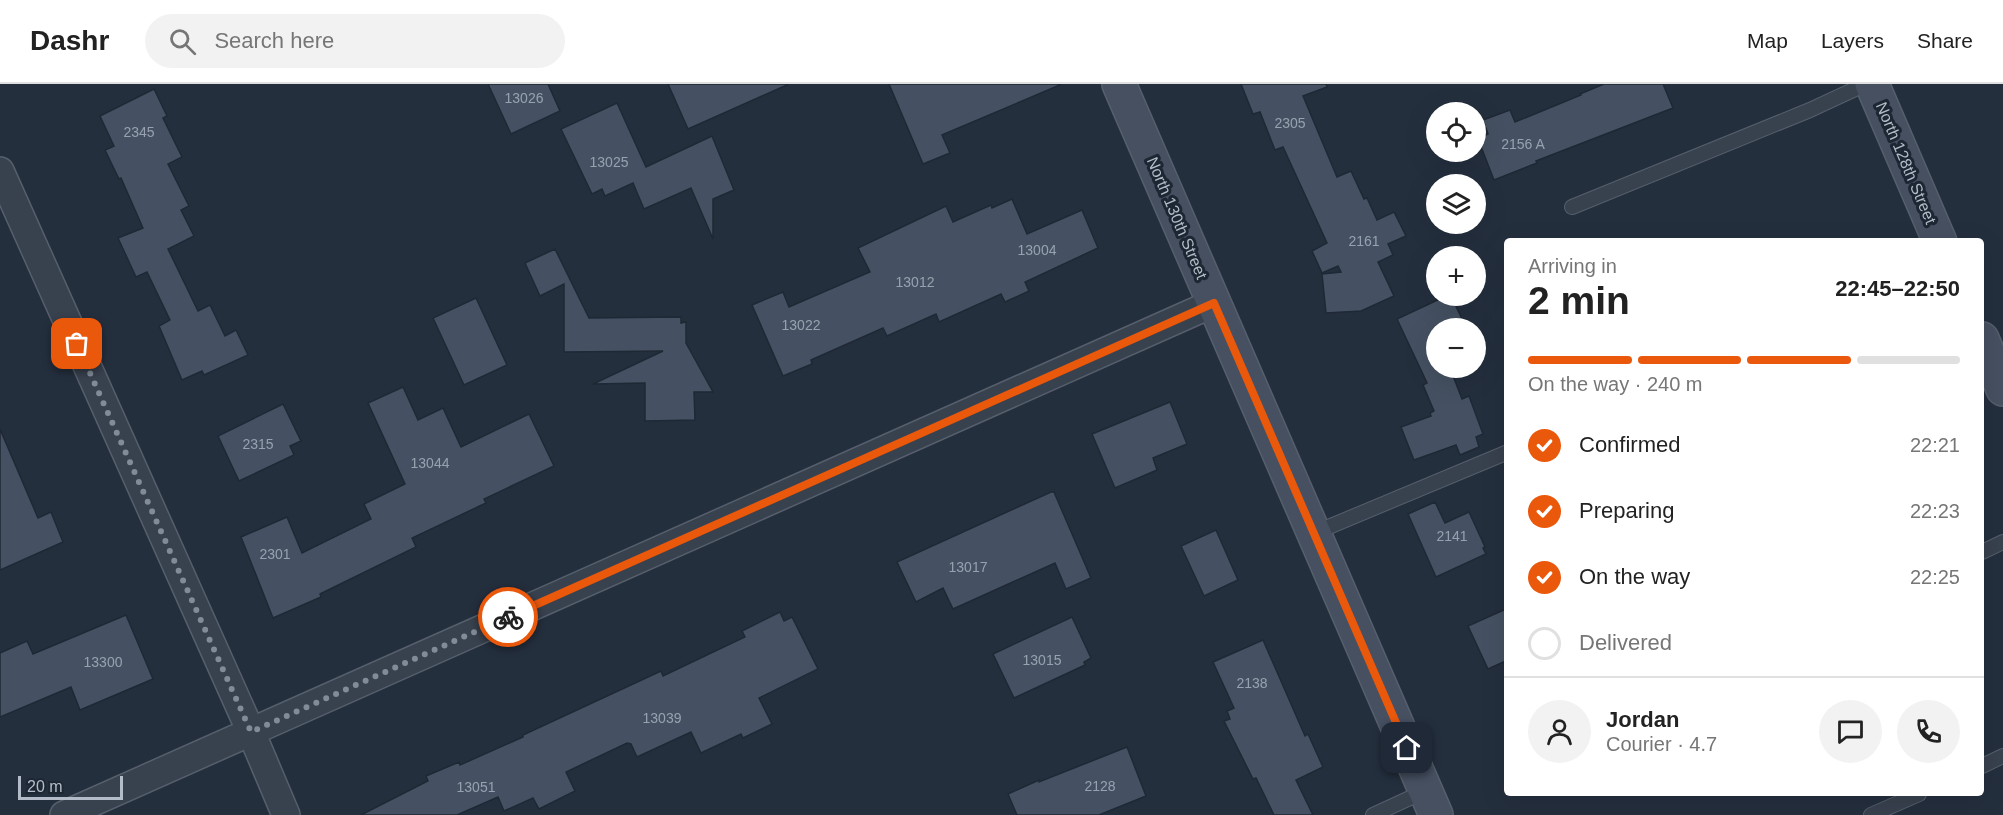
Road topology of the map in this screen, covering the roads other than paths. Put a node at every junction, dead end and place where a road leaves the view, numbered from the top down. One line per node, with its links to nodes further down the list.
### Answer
1 (1119, 84): 7 (main road, North 130th Street)
2 (1866, 84): 5 (lane)
3 (1872, 84): 6 (main road, North 128th Street)
4 (0, 171): 14 (street)
5 (1572, 207)
6 (1938, 238)
7 (1214, 303): 11 (main road, North 130th Street); 14 (street)
8 (1984, 344): 9 (main road)
9 (2003, 389)
10 (1504, 454): 11 (lane)
11 (1314, 533): 18 (main road, North 130th Street)
12 (2003, 542): 13 (lane)
13 (1984, 551)
14 (251, 732): 19 (street); 20 (street)
15 (2003, 756): 16 (lane)
16 (1984, 765)
17 (1914, 796): 22 (lane)
18 (1430, 803): 21 (lane)
19 (64, 815)
20 (286, 815)
21 (1374, 815)
22 (1871, 815)

